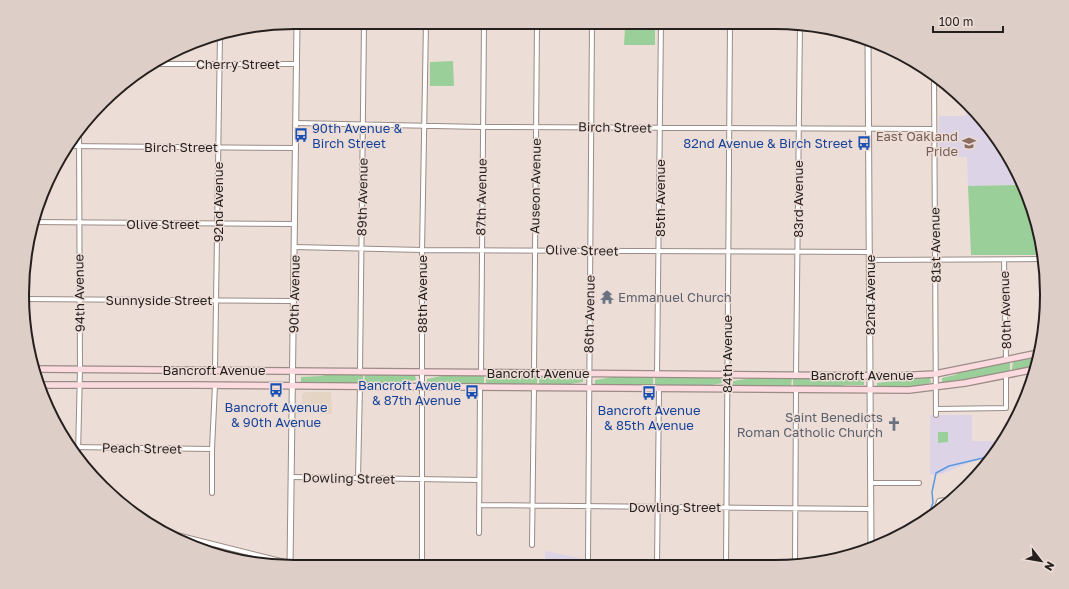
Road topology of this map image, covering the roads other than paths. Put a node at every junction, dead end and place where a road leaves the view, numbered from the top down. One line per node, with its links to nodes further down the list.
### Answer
1 (297, 29): 14 (street, 90th Avenue)
2 (364, 29): 17 (street, 89th Avenue)
3 (426, 29): 18 (street, 88th Avenue)
4 (484, 29): 19 (street, 87th Avenue)
5 (537, 29): 20 (street, Auseon Avenue)
6 (592, 29): 21 (street, 86th Avenue)
7 (661, 29): 22 (street, 85th Avenue)
8 (730, 29): 24 (street, 84th Avenue)
9 (800, 30): 25 (street, 83rd Avenue)
10 (220, 40): 12 (street, 92nd Avenue)
11 (868, 46): 23 (street, 82nd Avenue)
12 (219, 63): 13 (street, Cherry Street); 14 (street, Cherry Street); 30 (street, 92nd Avenue)
13 (164, 64)
14 (297, 64): 16 (street, 90th Avenue)
15 (934, 83): 26 (street, 81st Avenue)
16 (296, 123): 17 (street, Birch Street); 31 (street, 90th Avenue)
17 (362, 125): 18 (street, Birch Street); 37 (street, 89th Avenue)
18 (424, 125): 19 (street, Birch Street); 39 (street, 88th Avenue)
19 (482, 127): 20 (street, Birch Street); 40 (street, 87th Avenue)
20 (536, 127): 21 (street, Birch Street); 38 (street, Auseon Avenue)
21 (592, 127): 22 (street, Birch Street); 42 (street, 86th Avenue)
22 (660, 128): 24 (street, Birch Street); 41 (street, 85th Avenue)
23 (869, 128): 25 (street, Birch Street); 26 (street, Birch Street); 45 (street, 82nd Avenue)
24 (729, 129): 25 (street, Birch Street); 43 (street, 84th Avenue)
25 (798, 129): 44 (street, 83rd Avenue)
26 (934, 129): 48 (street, 81st Avenue)
27 (79, 140): 29 (street, 94th Avenue)
28 (75, 146): 29 (street, Birch Street)
29 (79, 146): 30 (street, Birch Street); 33 (street, 94th Avenue)
30 (218, 146): 31 (street, Birch Street); 34 (street, 92nd Avenue)
31 (296, 148): 35 (street, 90th Avenue)
32 (39, 222): 33 (street, Olive Street)
33 (78, 223): 34 (street, Olive Street); 51 (street, 94th Avenue)
34 (217, 224): 35 (street, Olive Street); 52 (street, 92nd Avenue)
35 (295, 224): 36 (street, 90th Avenue)
36 (294, 247): 37 (street, Olive Street); 53 (street, 90th Avenue)
37 (361, 249): 39 (street, Olive Street); 61 (street, 89th Avenue)
38 (534, 249): 40 (street, Olive Street); 42 (street, Olive Street); 64 (street, Auseon Avenue)
39 (422, 250): 40 (street, Olive Street); 62 (street, 88th Avenue)
40 (480, 250): 63 (street, 87th Avenue)
41 (659, 250): 42 (street, Olive Street); 43 (street, Olive Street); 66 (street, 85th Avenue)
42 (590, 251): 65 (street, 86th Avenue)
43 (728, 251): 44 (street, Olive Street); 67 (street, 84th Avenue)
44 (798, 252): 45 (street, Olive Street); 69 (street, 83rd Avenue)
45 (870, 252): 47 (street, 82nd Avenue)
46 (1038, 259): 49 (street)
47 (870, 260): 48 (street); 71 (street, 82nd Avenue)
48 (936, 260): 49 (street); 68 (street, 81st Avenue)
49 (1004, 260): 55 (street, 80th Avenue)
50 (29, 299): 51 (street, Sunnyside Street)
51 (79, 300): 52 (street, Sunnyside Street); 57 (street, 94th Avenue)
52 (216, 300): 53 (street, Sunnyside Street); 58 (street, 92nd Avenue)
53 (294, 301): 60 (street, 90th Avenue)
54 (1033, 355): 55 (main road, Bancroft Avenue)
55 (1006, 359): 68 (main road, Bancroft Avenue)
56 (39, 368): 57 (main road, Bancroft Avenue)
57 (80, 369): 58 (main road, Bancroft Avenue); 74 (street, 94th Avenue)
58 (215, 370): 60 (main road, Bancroft Avenue)
59 (1029, 370): 70 (main road, Bancroft Avenue)
60 (293, 371): 61 (main road, Bancroft Avenue); 75 (street, 90th Avenue)
61 (360, 371): 62 (main road, Bancroft Avenue)
62 (421, 372): 63 (main road, Bancroft Avenue); 77 (street, 88th Avenue)
63 (481, 372): 64 (main road, Bancroft Avenue)
64 (534, 373): 65 (main road, Bancroft Avenue)
65 (588, 373): 66 (main road, Bancroft Avenue); 80 (street, 86th Avenue)
66 (658, 374): 67 (main road, Bancroft Avenue)
67 (727, 374): 69 (main road, Bancroft Avenue); 83 (street, 84th Avenue)
68 (935, 374): 71 (main road, Bancroft Avenue); 81 (street, 81st Avenue)
69 (796, 375): 71 (main road, Bancroft Avenue)
70 (1006, 375): 81 (main road, Bancroft Avenue); 86 (street)
71 (870, 376): 85 (street, 82nd Avenue)
72 (45, 385): 74 (main road, Bancroft Avenue)
73 (215, 385): 74 (main road, Bancroft Avenue); 75 (main road, Bancroft Avenue); 90 (street)
74 (80, 386): 88 (street, 94th Avenue)
75 (293, 386): 76 (main road, Bancroft Avenue); 91 (street, 90th Avenue)
76 (360, 386): 77 (main road, Bancroft Avenue); 92 (street)
77 (421, 387): 78 (main road, Bancroft Avenue); 93 (street, 88th Avenue)
78 (480, 387): 79 (main road, Bancroft Avenue); 94 (street)
79 (534, 388): 80 (main road, Bancroft Avenue); 99 (street)
80 (588, 388): 82 (main road, Bancroft Avenue); 100 (street, 86th Avenue)
81 (935, 388): 85 (main road, Bancroft Avenue); 86 (street, 81st Avenue)
82 (659, 389): 83 (main road, Bancroft Avenue); 101 (street)
83 (727, 389): 84 (main road, Bancroft Avenue); 102 (street, 84th Avenue)
84 (796, 390): 85 (main road, Bancroft Avenue); 103 (street)
85 (870, 390): 95 (street, 82nd Avenue)
86 (936, 409): 87 (street, 81st Avenue)
87 (936, 415)
88 (75, 444)
89 (78, 447): 90 (street, Peach Street)
90 (212, 449): 97 (street)
91 (291, 477): 92 (street, Dowling Street); 112 (street, 90th Avenue)
92 (358, 478): 93 (street, Dowling Street)
93 (421, 479): 94 (street, Dowling Street); 113 (street, 88th Avenue)
94 (480, 480): 98 (street)
95 (871, 483): 96 (street); 104 (street, 82nd Avenue)
96 (919, 483)
97 (212, 493)
98 (480, 505): 99 (street, Dowling Street); 105 (street)
99 (533, 506): 100 (street, Dowling Street); 108 (street)
100 (588, 506): 101 (street, Dowling Street); 110 (street, 86th Avenue)
101 (657, 508): 102 (street, Dowling Street); 114 (street)
102 (726, 508): 103 (street, Dowling Street); 115 (street, 84th Avenue)
103 (796, 508): 104 (street, Dowling Street); 111 (street)
104 (871, 509): 107 (street, 82nd Avenue)
105 (479, 533)
106 (190, 539): 109 (street)
107 (871, 542)
108 (532, 545)
109 (264, 558)
110 (588, 558)
111 (795, 559)
112 (290, 560)
113 (422, 560)
114 (657, 560)
115 (726, 560)

